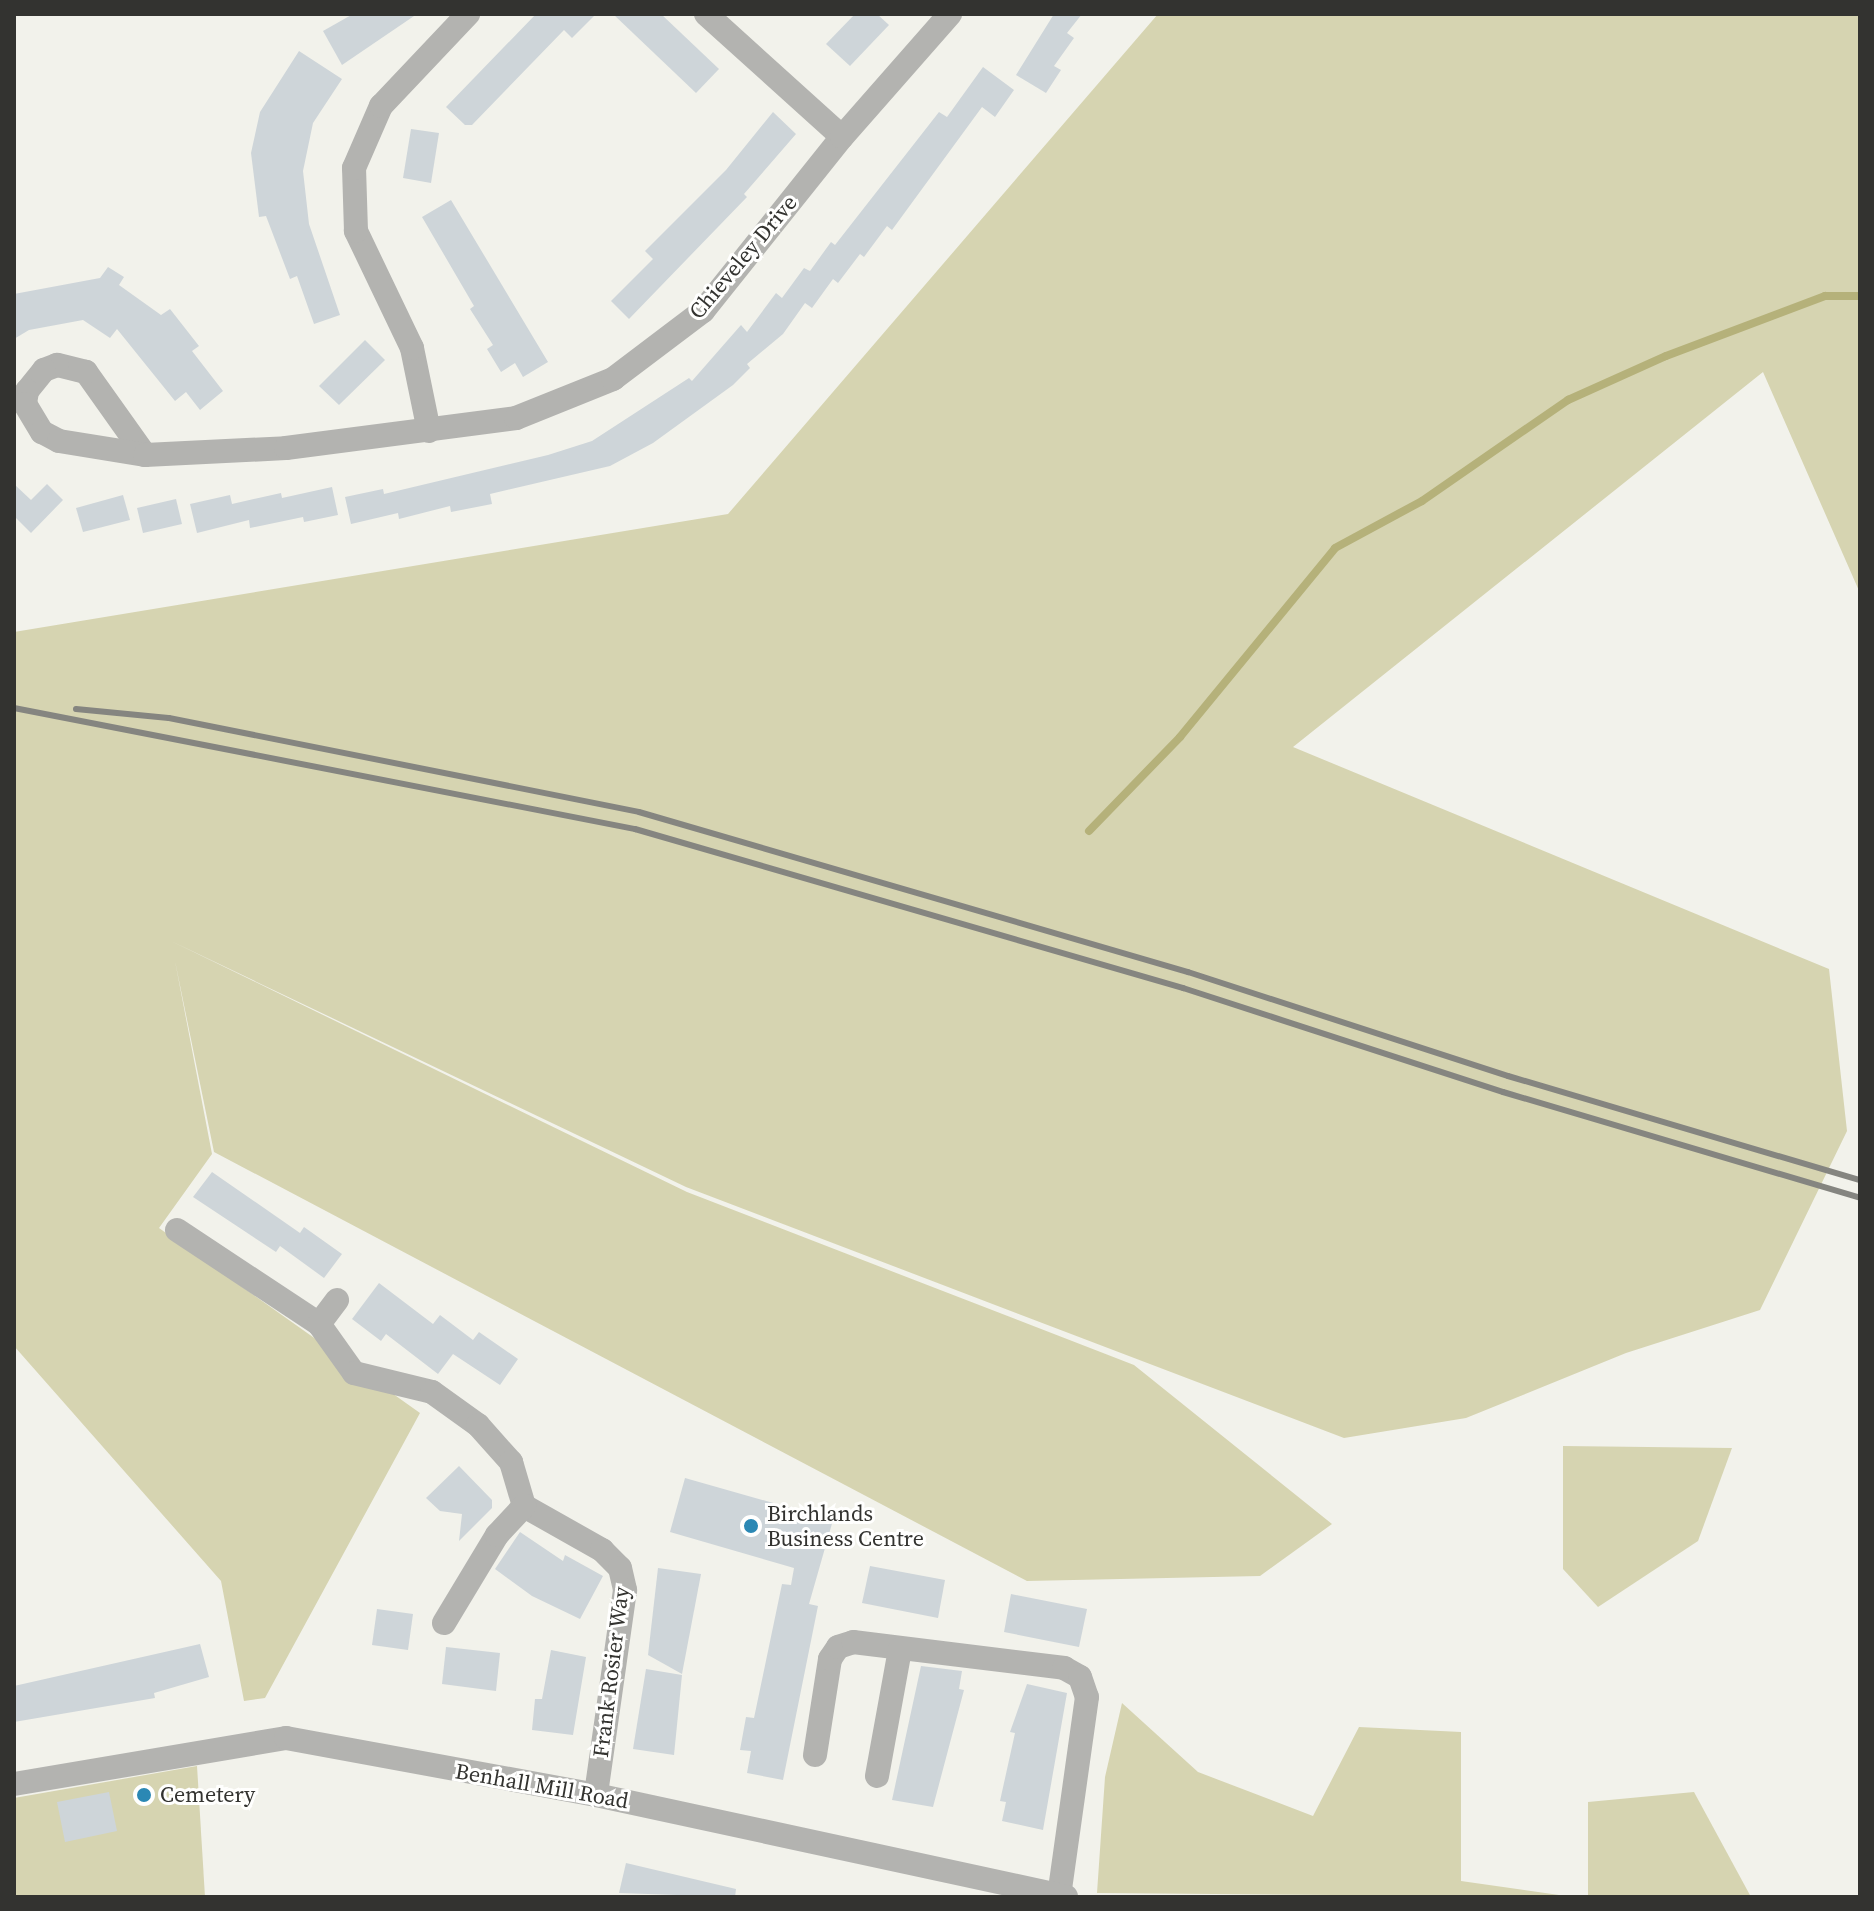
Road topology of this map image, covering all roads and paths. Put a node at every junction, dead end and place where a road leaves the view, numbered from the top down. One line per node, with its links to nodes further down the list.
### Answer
1 (468, 14): 5 (street)
2 (706, 14): 4 (street)
3 (950, 14): 4 (street, Chieveley Drive)
4 (842, 137): 5 (street, Chieveley Drive)
5 (429, 431): 6 (street, Chieveley Drive)
6 (145, 455): 6 (street, Chieveley Drive)
7 (177, 1230): 9 (street)
8 (337, 1300): 9 (street)
9 (319, 1324): 10 (street)
10 (524, 1506): 11 (street); 16 (street, Frank Rosier Way)
11 (444, 1623)
12 (900, 1649): 13 (street); 14 (street); 18 (street)
13 (815, 1755)
14 (877, 1776)
15 (14, 1784): 16 (street, Benhall Mill Road)
16 (596, 1795): 17 (street, Benhall Mill Road)
17 (1008, 1890): 18 (street, Benhall Mill Road)
18 (1062, 1896)

